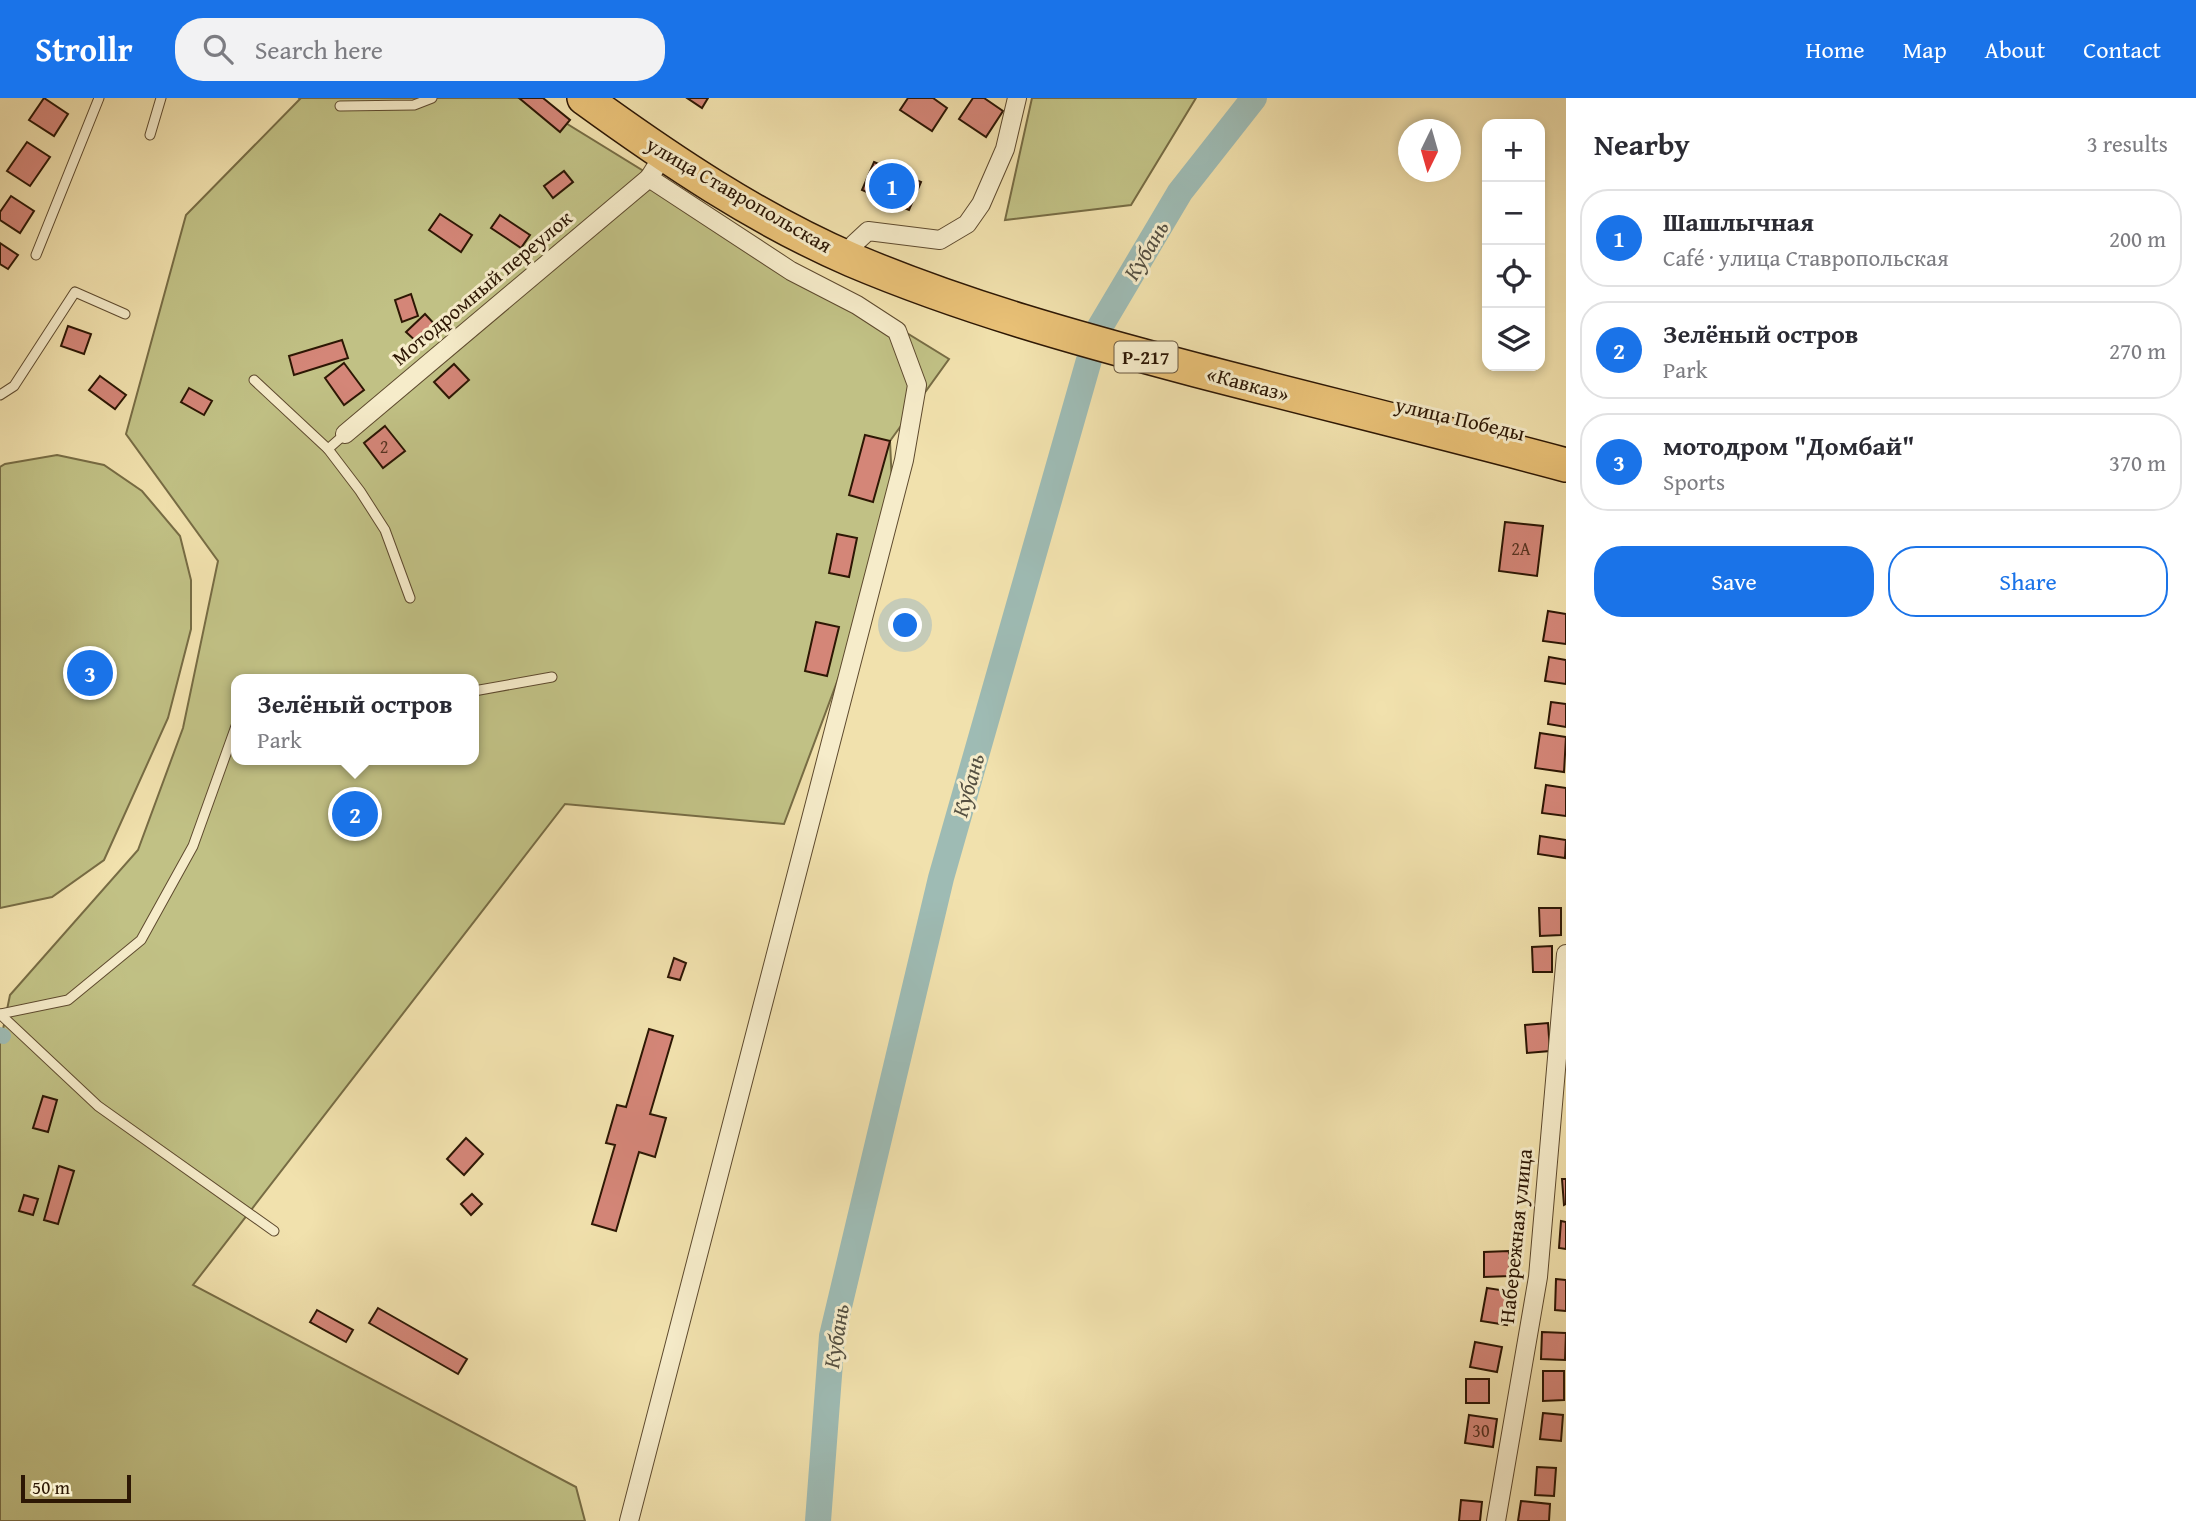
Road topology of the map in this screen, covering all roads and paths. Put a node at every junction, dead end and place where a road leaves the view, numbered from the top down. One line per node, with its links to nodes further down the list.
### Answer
1 (99, 98): 11 (lane)
2 (161, 98): 8 (lane)
3 (432, 98): 7 (lane)
4 (584, 98): 9 (highway, улица Ставропольская / Р-217)
5 (611, 98): 10 (highway, улица Ставропольская / Р-217)
6 (1017, 98): 10 (street)
7 (340, 106)
8 (150, 135)
9 (656, 166): 12 (highway, улица Ставропольская / Р-217); 17 (street, Мотодромный переулок); 29 (street)
10 (855, 244): 12 (highway, улица Ставропольская / Р-217)
11 (37, 255)
12 (943, 288): 16 (highway, «Кавказ» / Р-217)
13 (125, 314): 15 (lane)
14 (254, 380): 19 (lane)
15 (0, 395)
16 (1354, 403): 18 (highway, улица Победы / Р-217); 20 (highway, улица Победы / Р-217)
17 (345, 434): 19 (lane)
18 (1566, 443)
19 (327, 449): 21 (lane)
20 (1566, 465)
21 (410, 598)
22 (552, 677): 23 (lane)
23 (479, 690)
24 (231, 740): 26 (lane)
25 (1566, 954): 27 (street, Набережная улица)
26 (0, 1014): 28 (lane)
27 (1560, 1097): 30 (street, Набережная улица)
28 (274, 1231)
29 (629, 1521)
30 (1496, 1521)

